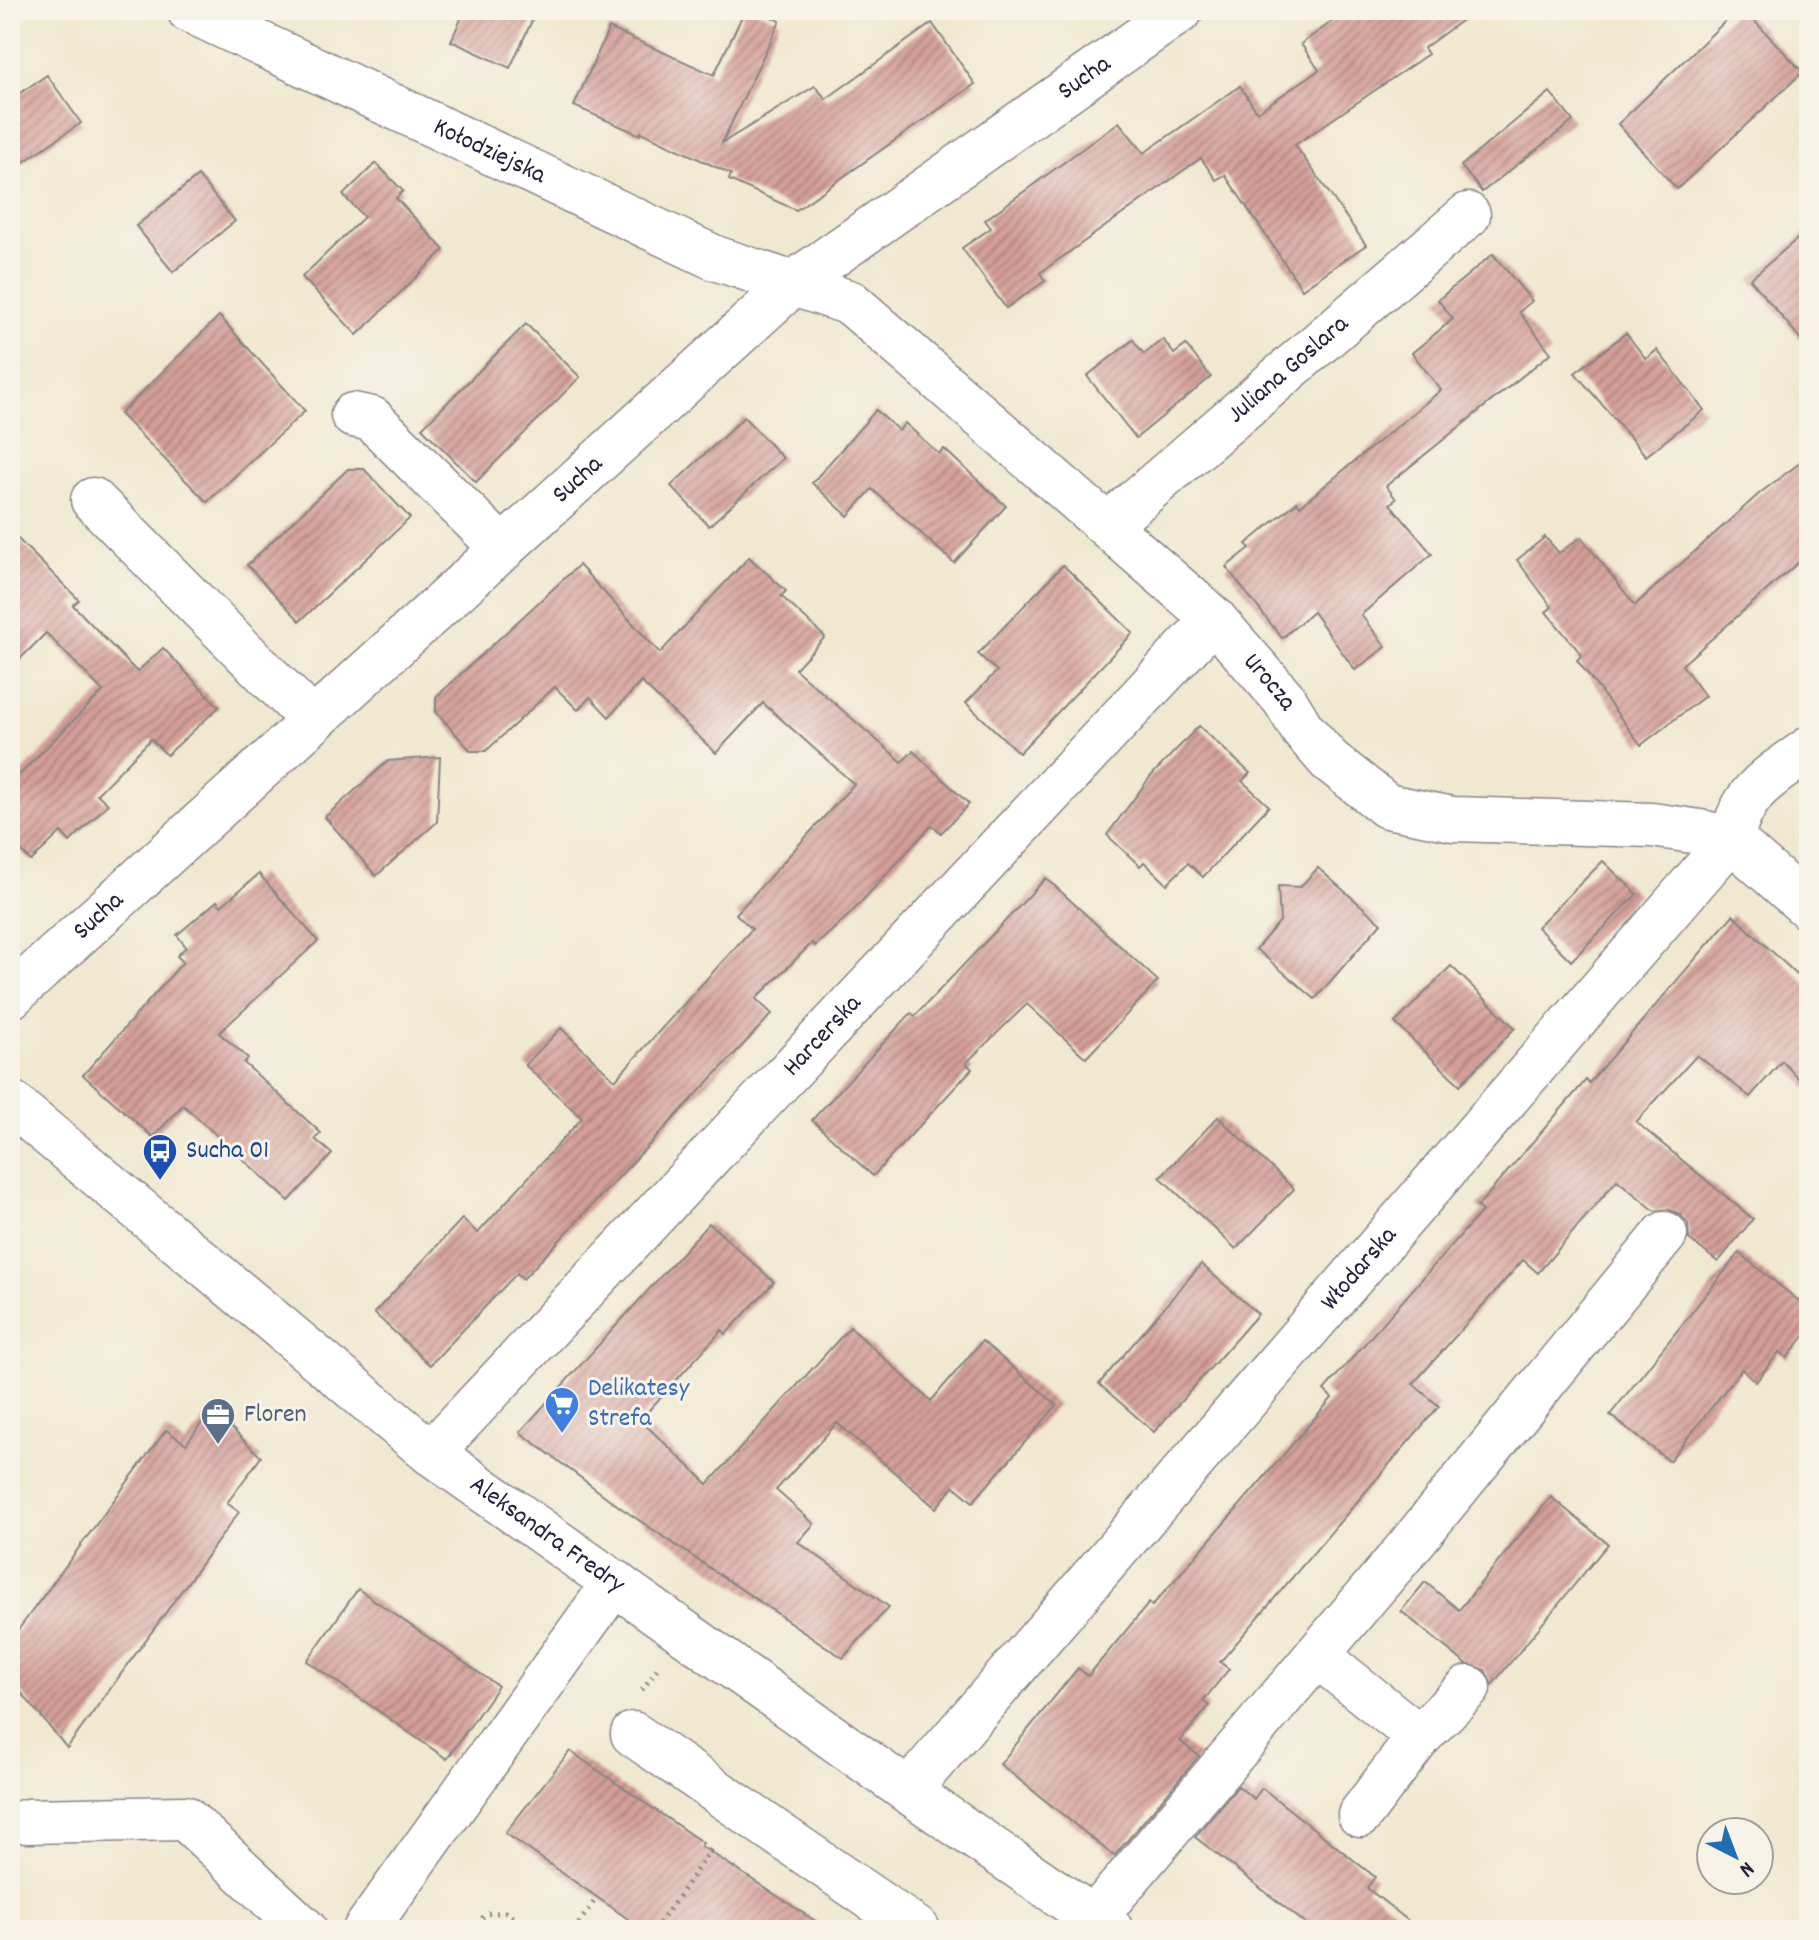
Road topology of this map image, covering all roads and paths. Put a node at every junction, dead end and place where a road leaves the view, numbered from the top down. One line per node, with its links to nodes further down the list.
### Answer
1 (189, 10): 4 (street, Kołodziejska)
2 (1181, 10): 4 (street, Sucha)
3 (1468, 215): 7 (street, Juliana Goslara)
4 (795, 282): 7 (street, Urocza); 8 (street, Sucha)
5 (365, 410): 8 (street)
6 (93, 500): 10 (street)
7 (1108, 525): 9 (street, Urocza)
8 (503, 549): 10 (street, Sucha)
9 (1214, 619): 12 (street, Urocza); 17 (street, Harcerska)
10 (313, 721): 14 (street, Sucha)
11 (1809, 749): 12 (street, Włodarska)
12 (1731, 839): 13 (street); 24 (street, Włodarska)
13 (1809, 908)
14 (10, 997)
15 (10, 1102): 17 (street, Aleksandra Fredry)
16 (1665, 1234): 19 (street)
17 (431, 1453): 18 (street, Aleksandra Fredry)
18 (615, 1582): 24 (street, Aleksandra Fredry); 31 (street)
19 (1317, 1655): 23 (street); 29 (street)
20 (660, 1664): 22 (path)
21 (1468, 1688): 23 (street)
22 (636, 1714): 25 (street)
23 (1419, 1737): 26 (street)
24 (908, 1791): 29 (street, Aleksandra Fredry)
25 (739, 1808): 35 (path); 36 (street)
26 (1360, 1815)
27 (27, 1821): 30 (street)
28 (596, 1899): 34 (path)
29 (1102, 1924)
30 (305, 1930)
31 (365, 1930)
32 (471, 1930): 33 (path)
33 (532, 1930)
34 (574, 1930)
35 (655, 1930)
36 (918, 1930)

